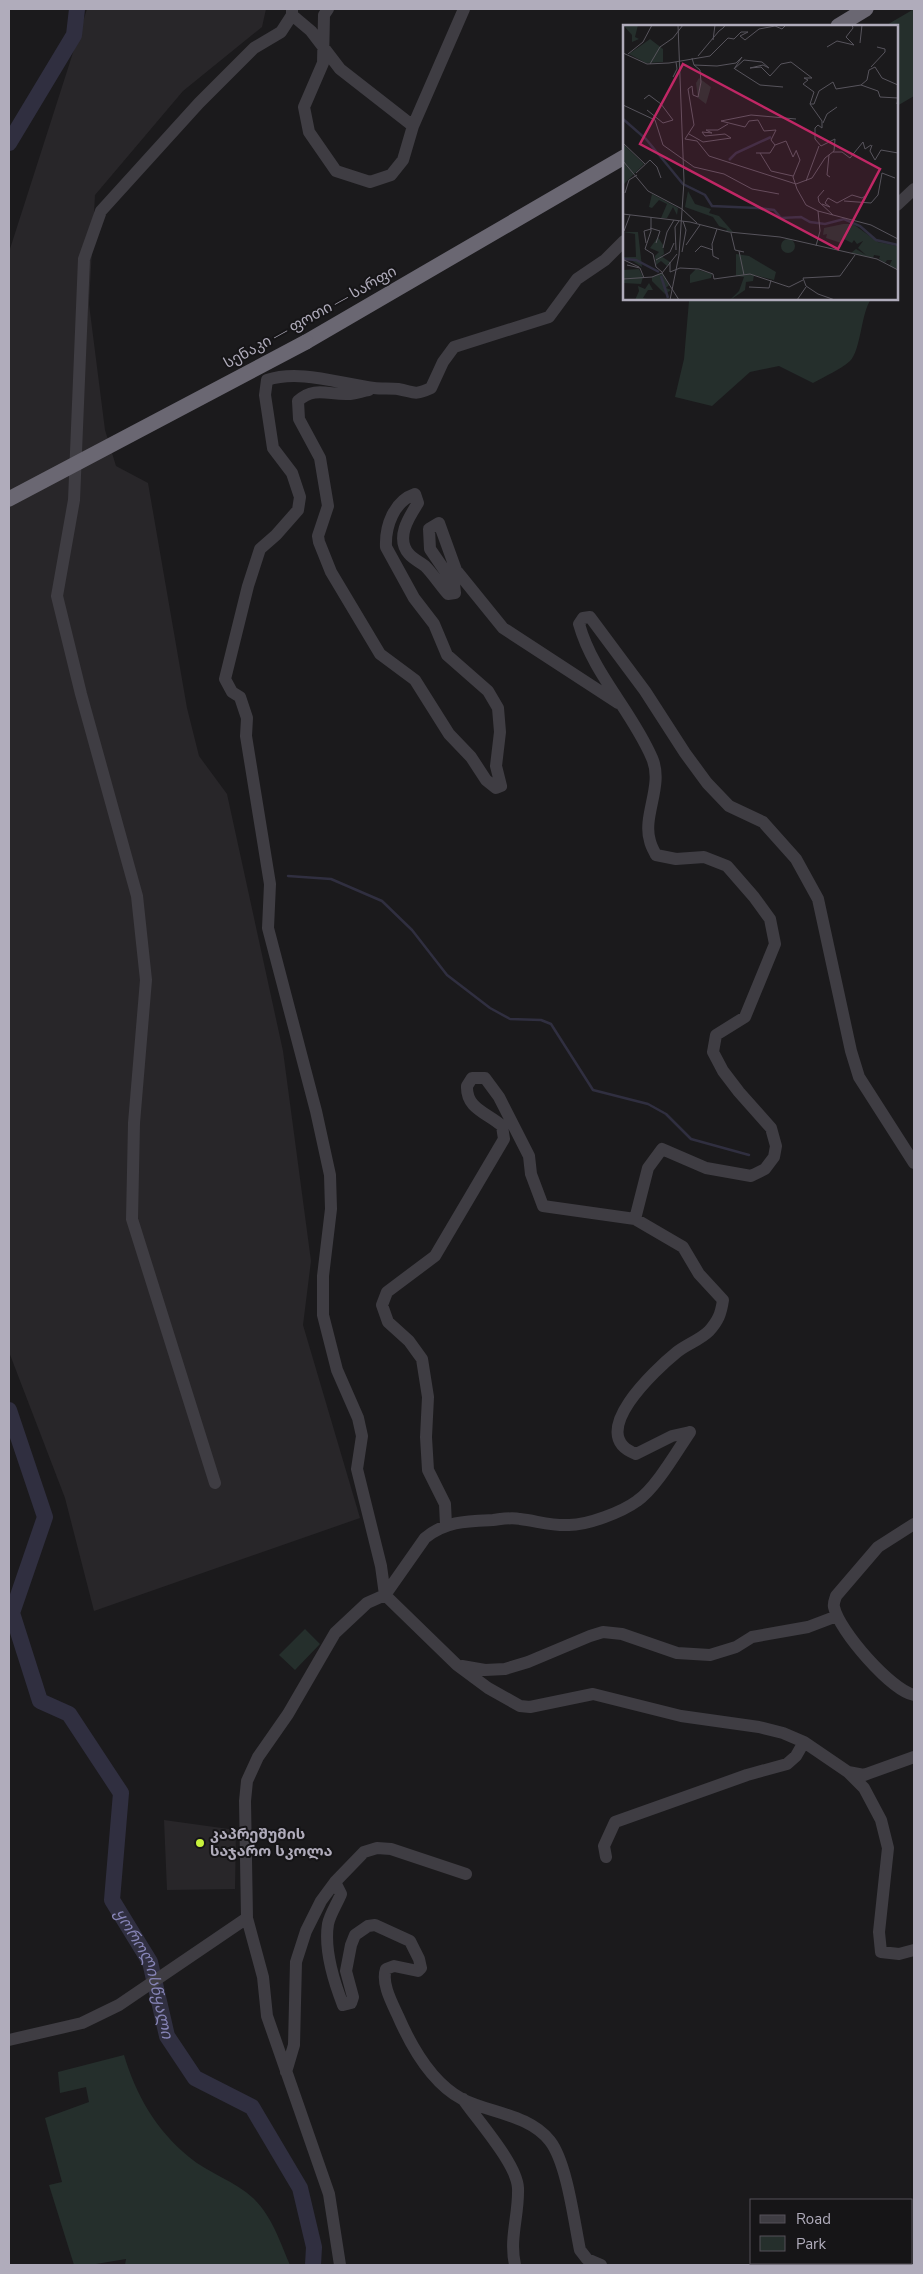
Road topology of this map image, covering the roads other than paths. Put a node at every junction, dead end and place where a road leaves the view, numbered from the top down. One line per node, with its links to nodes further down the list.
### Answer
1 (328, 9): 6 (street)
2 (464, 9): 7 (street)
3 (866, 9): 5 (highway)
4 (292, 12): 6 (street); 17 (street)
5 (840, 25)
6 (323, 47): 7 (street); 7 (street)
7 (414, 126)
8 (623, 158): 13 (highway, სენაკი — ფოთი — სარფი, bridge)
9 (914, 189): 10 (street)
10 (898, 204)
11 (623, 242): 12 (street)
12 (376, 388): 14 (street); 20 (street)
13 (9, 498)
14 (620, 704): 15 (street); 16 (street)
15 (914, 1164)
16 (635, 1219): 19 (street); 19 (street)
17 (215, 1483)
18 (914, 1524): 21 (street)
19 (446, 1525): 20 (street)
20 (385, 1595): 22 (street); 30 (street)
21 (837, 1616): 22 (street); 23 (street)
22 (457, 1665): 24 (street)
23 (914, 1695)
24 (804, 1742): 26 (street); 27 (street)
25 (914, 1756): 26 (street)
26 (848, 1772): 31 (street)
27 (606, 1857)
28 (466, 1874): 29 (street)
29 (335, 1882): 33 (street); 34 (street)
30 (247, 1918): 32 (street); 33 (street)
31 (914, 1950)
32 (9, 2040)
33 (286, 2072): 35 (street)
34 (463, 2099): 36 (street); 37 (street)
35 (340, 2265)
36 (515, 2265)
37 (601, 2265)

